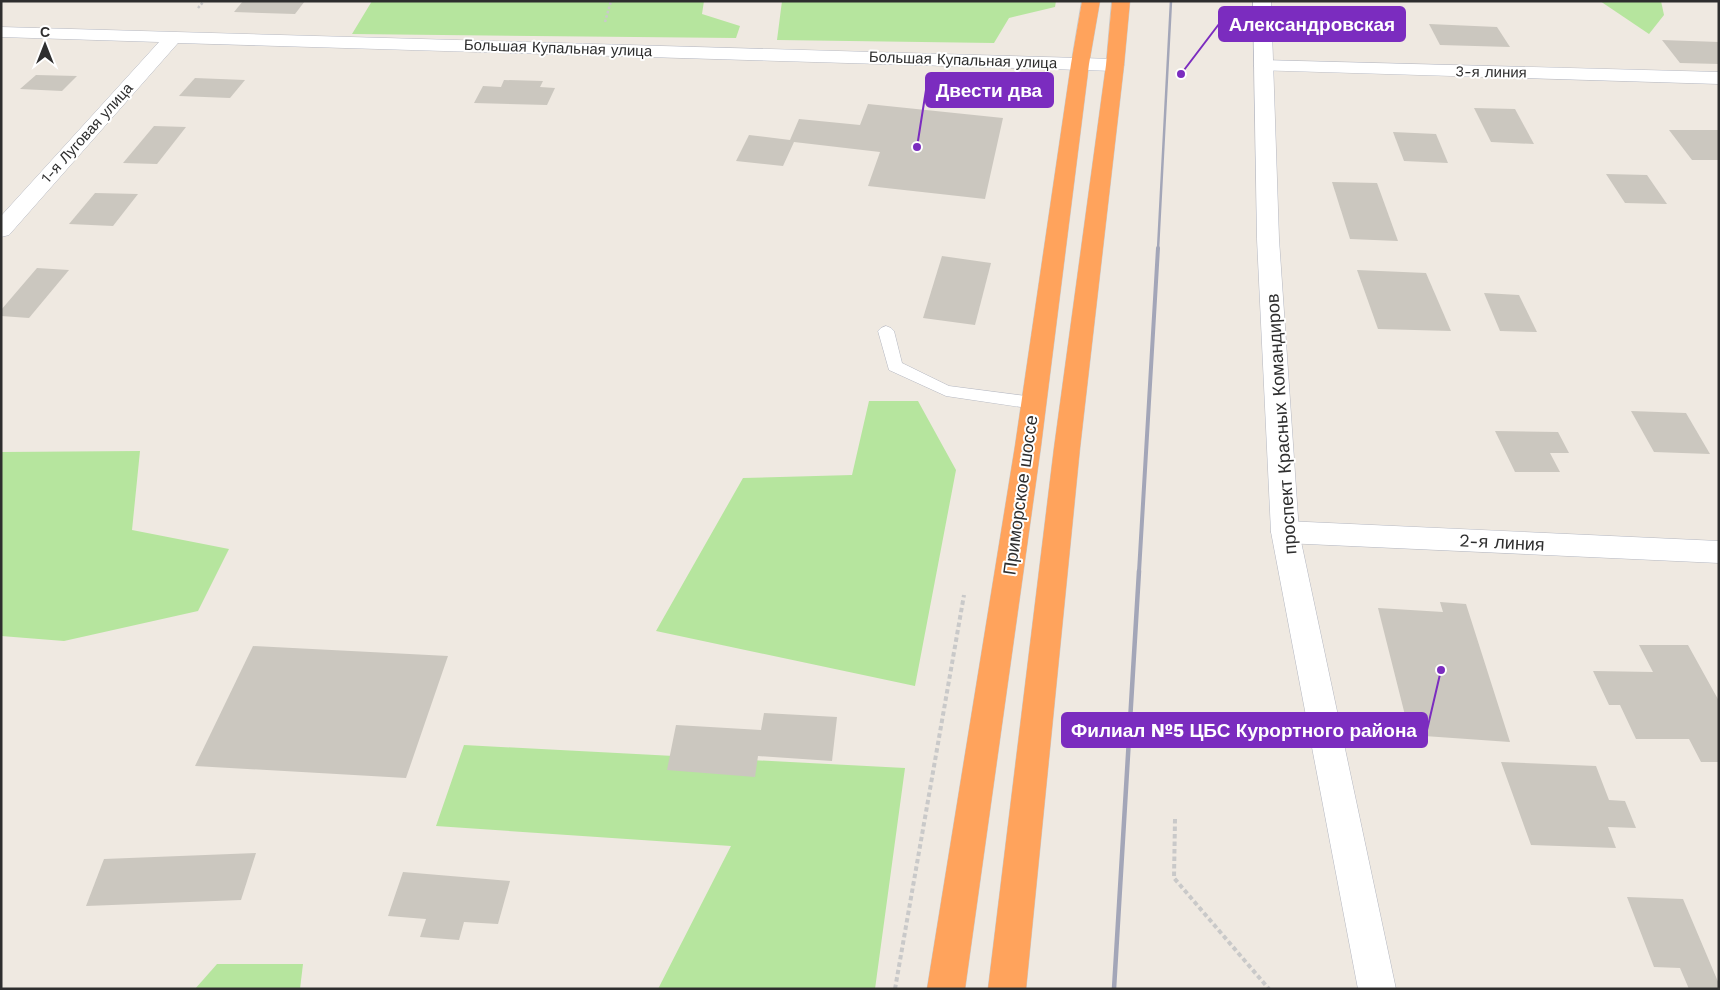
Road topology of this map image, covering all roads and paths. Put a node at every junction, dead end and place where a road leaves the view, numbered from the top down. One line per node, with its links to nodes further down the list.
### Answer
1 (1091, 1): 6 (highway, Приморское шоссе)
2 (1121, 1): 7 (highway)
3 (1262, 1): 8 (street, проспект Красных Командиров)
4 (1, 32): 5 (street, Большая Купальная улица)
5 (174, 36): 6 (street, Большая Купальная улица); 10 (street, 1-я Луговая улица)
6 (1080, 64): 7 (street, Большая Купальная улица); 12 (highway, Приморское шоссе)
7 (1115, 66): 17 (highway)
8 (1263, 66): 9 (street, 3-я линия); 13 (street, проспект Красных Командиров)
9 (1719, 78)
10 (1, 230)
11 (886, 331): 12 (lane)
12 (1034, 403): 16 (highway, Приморское шоссе)
13 (1285, 532): 14 (street, 2-я линия); 19 (street, проспект Красных Командиров)
14 (1719, 552)
15 (1175, 820): 18 (path)
16 (946, 989)
17 (1006, 989)
18 (1269, 989)
19 (1377, 989)

